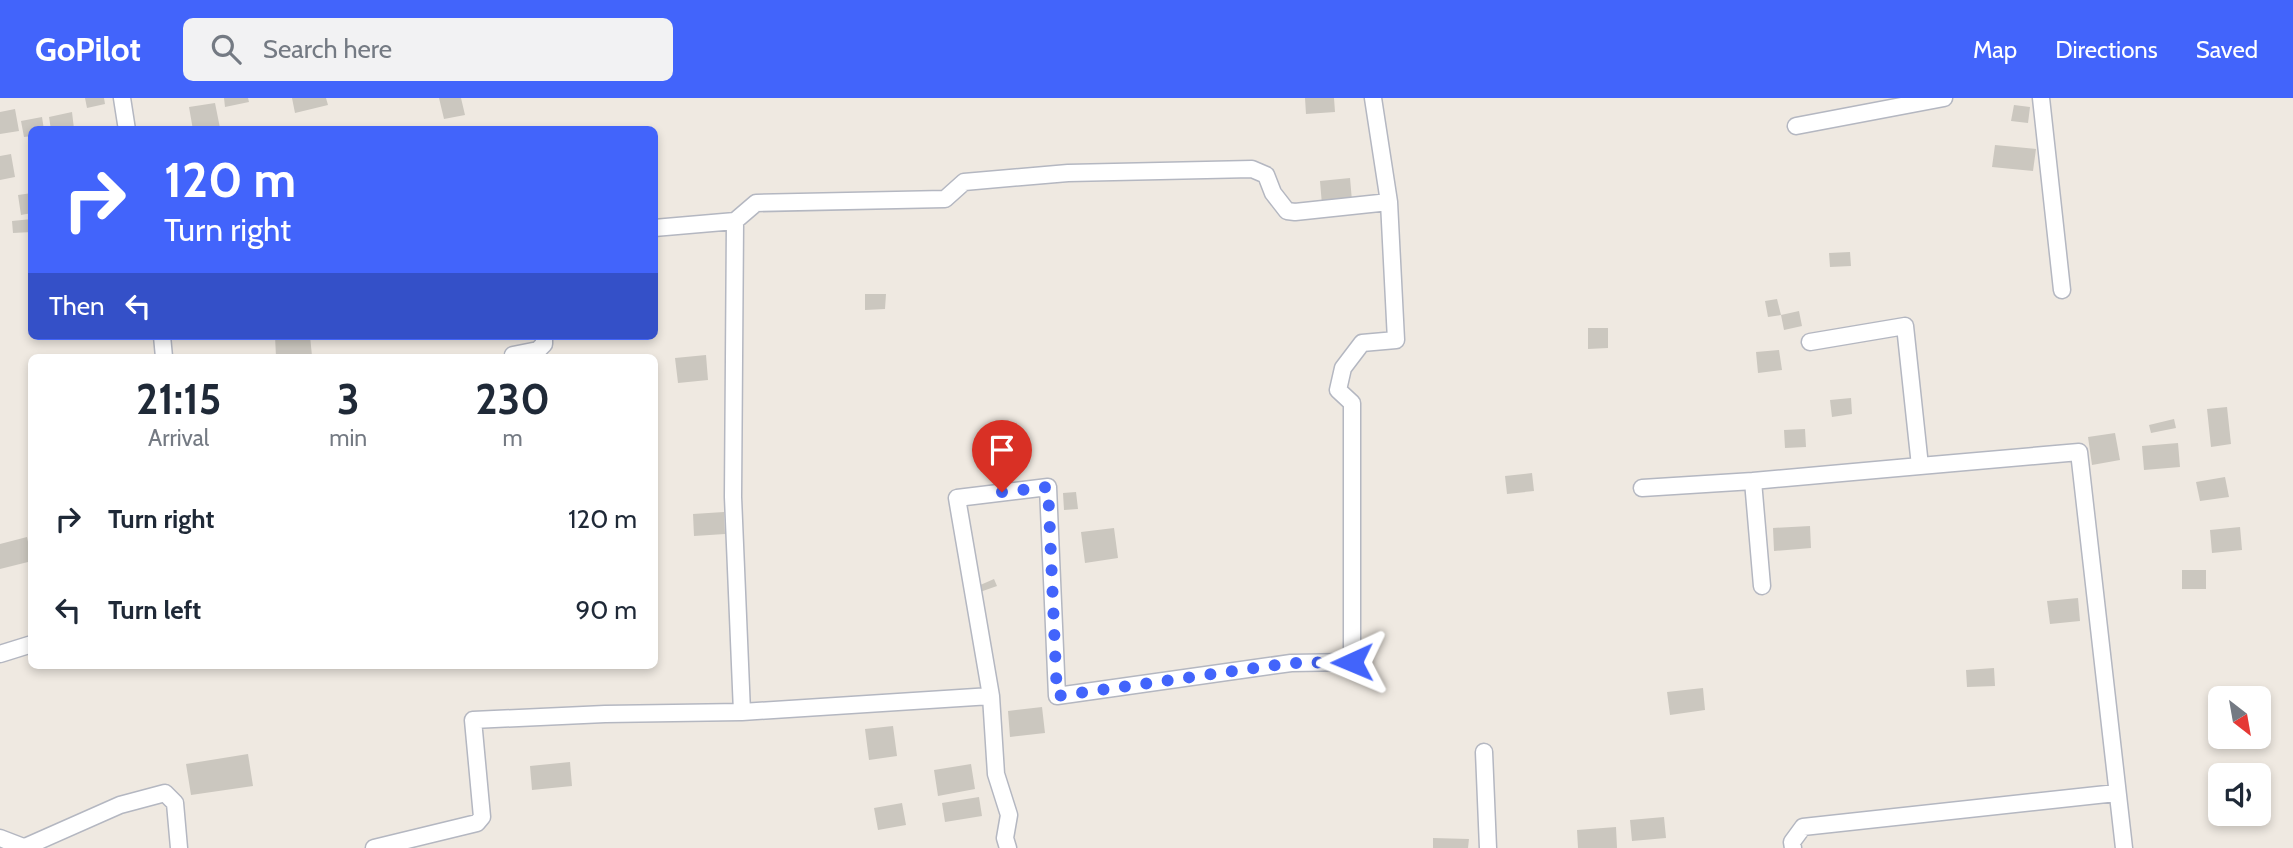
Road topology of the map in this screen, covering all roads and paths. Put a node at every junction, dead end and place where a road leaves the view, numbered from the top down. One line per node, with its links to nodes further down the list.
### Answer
1 (122, 98): 5 (street)
2 (1373, 98): 7 (street)
3 (1944, 98): 6 (street)
4 (2041, 98): 10 (street)
5 (126, 126)
6 (1796, 127)
7 (1389, 202): 8 (street); 20 (street)
8 (735, 221): 9 (street); 21 (street)
9 (658, 228)
10 (2062, 290)
11 (544, 340): 13 (street)
12 (1810, 342): 14 (street)
13 (518, 354)
14 (1920, 466): 15 (street); 23 (street)
15 (1753, 481): 16 (street); 17 (street)
16 (1643, 488)
17 (1762, 586)
18 (28, 645): 19 (street)
19 (0, 654)
20 (991, 696): 21 (street); 28 (street)
21 (742, 712): 27 (street)
22 (1485, 752): 29 (street)
23 (2116, 793): 30 (street); 31 (street)
24 (0, 838): 25 (street)
25 (25, 847): 26 (street)
26 (179, 848)
27 (373, 848)
28 (1008, 848)
29 (1488, 848)
30 (1793, 848)
31 (2124, 848)

